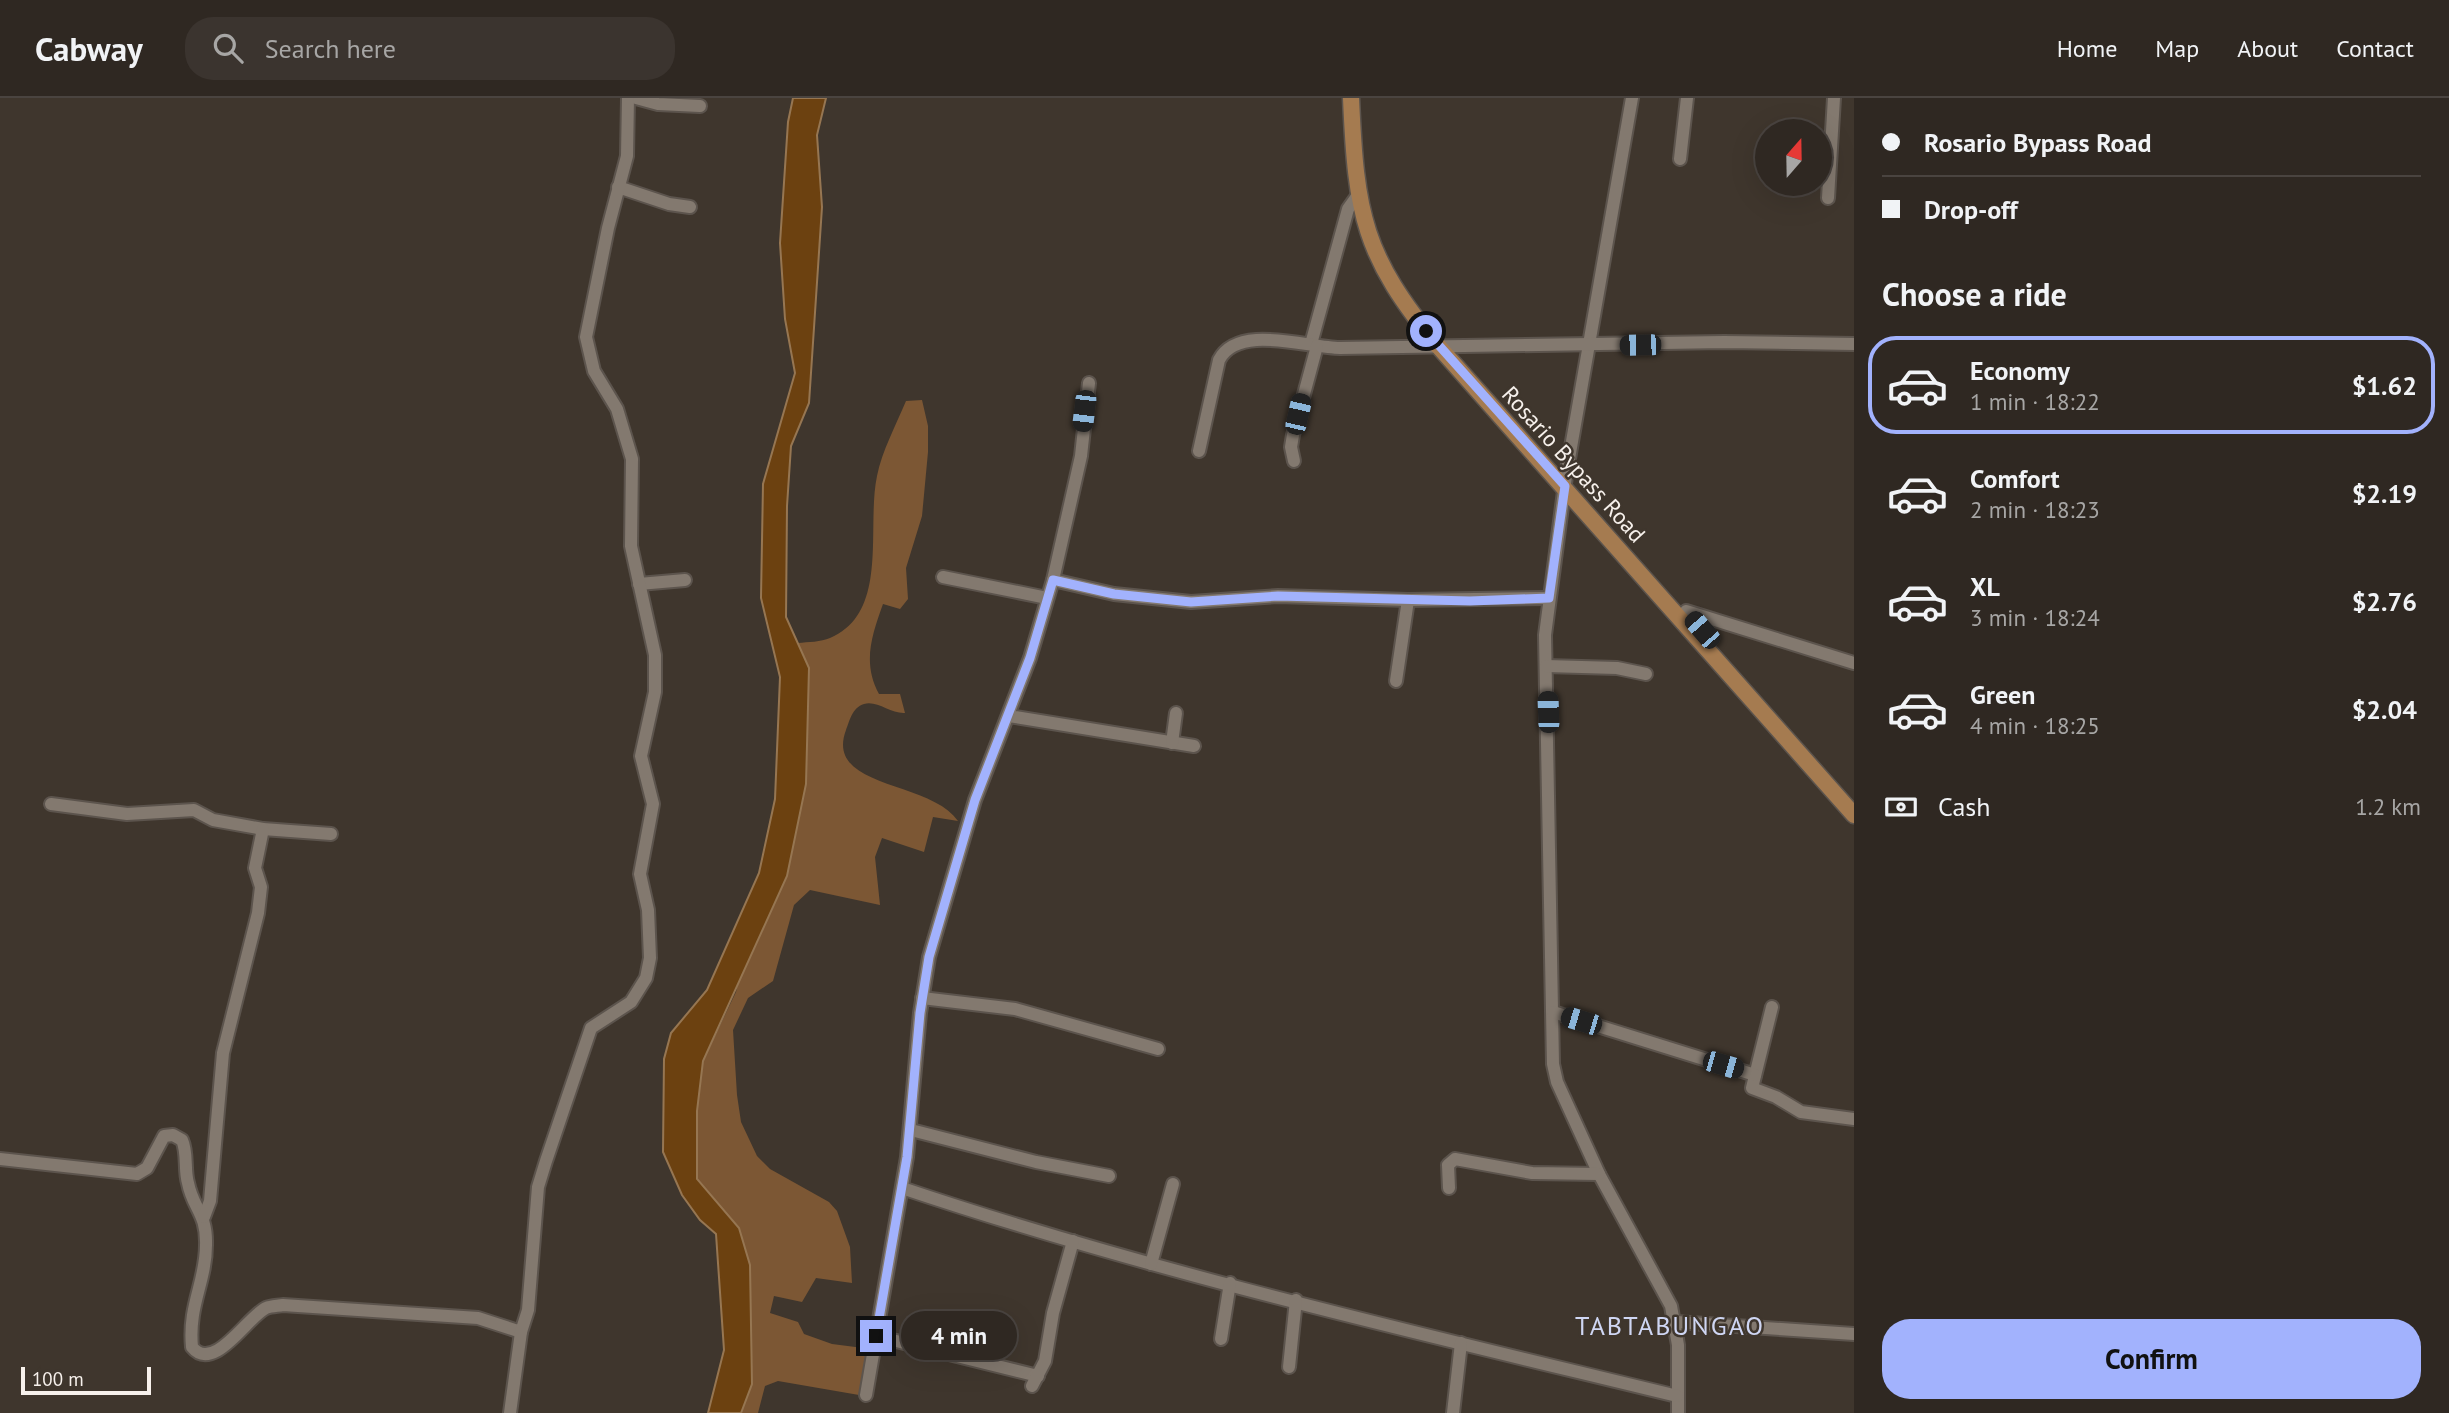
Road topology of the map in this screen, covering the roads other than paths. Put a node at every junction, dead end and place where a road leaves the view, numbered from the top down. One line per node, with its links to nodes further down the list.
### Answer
1 (628, 98): 10 (street)
2 (636, 98): 8 (street)
3 (1351, 98): 11 (main road, Rosario Bypass Road)
4 (1362, 98): 17 (main road, Rosario Bypass Road)
5 (1632, 98): 16 (street)
6 (1687, 98): 9 (street)
7 (1834, 98): 12 (street)
8 (699, 106)
9 (1680, 159)
10 (618, 187): 13 (street); 25 (street)
11 (1358, 195): 15 (street); 17 (main road, Rosario Bypass Road)
12 (1828, 198)
13 (691, 207)
14 (1854, 344): 16 (street)
15 (1314, 345): 17 (street); 19 (street); 20 (street)
16 (1588, 346): 17 (street); 21 (street)
17 (1445, 347): 21 (main road, Rosario Bypass Road)
18 (1089, 383): 24 (street)
19 (1199, 451)
20 (1294, 461)
21 (1565, 481): 27 (street); 29 (main road, Rosario Bypass Road); 40 (main road, Rosario Bypass Road)
22 (943, 577): 26 (street)
23 (685, 580): 25 (street)
24 (1053, 580): 26 (street); 28 (street)
25 (639, 584): 62 (street)
26 (1046, 598): 35 (street)
27 (1549, 598): 28 (street); 31 (street)
28 (1408, 600): 33 (street)
29 (1686, 611): 30 (street); 38 (main road, Rosario Bypass Road)
30 (1854, 663)
31 (1546, 666): 32 (street); 45 (street)
32 (1646, 674)
33 (1396, 681)
34 (1176, 713): 36 (street)
35 (1009, 716): 36 (street); 43 (street)
36 (1172, 743): 37 (street)
37 (1194, 746)
38 (1854, 801)
39 (51, 804): 41 (street)
40 (1854, 815)
41 (263, 830): 42 (street); 56 (street)
42 (331, 834)
43 (922, 998): 46 (street); 49 (street)
44 (1772, 1007): 47 (street)
45 (1553, 1012): 47 (street); 51 (street)
46 (1158, 1049)
47 (1755, 1075): 48 (street)
48 (1854, 1119)
49 (911, 1130): 52 (street); 54 (street)
50 (0, 1159): 56 (street)
51 (1599, 1174): 55 (street); 61 (street)
52 (1109, 1176)
53 (1173, 1184): 58 (street)
54 (902, 1188): 57 (street); 64 (street)
55 (1449, 1188)
56 (204, 1217): 62 (street)
57 (1073, 1241): 58 (street); 64 (street)
58 (1151, 1264): 59 (street)
59 (1230, 1283): 60 (street); 65 (street)
60 (1296, 1300): 66 (street); 67 (street)
61 (1676, 1322): 63 (street); 69 (street)
62 (521, 1332): 70 (street)
63 (1854, 1334)
64 (876, 1336): 68 (street)
65 (1221, 1339)
66 (1461, 1343): 69 (street); 71 (street)
67 (1289, 1367)
68 (866, 1395)
69 (1677, 1396): 72 (street)
70 (510, 1413)
71 (1452, 1413)
72 (1678, 1413)

